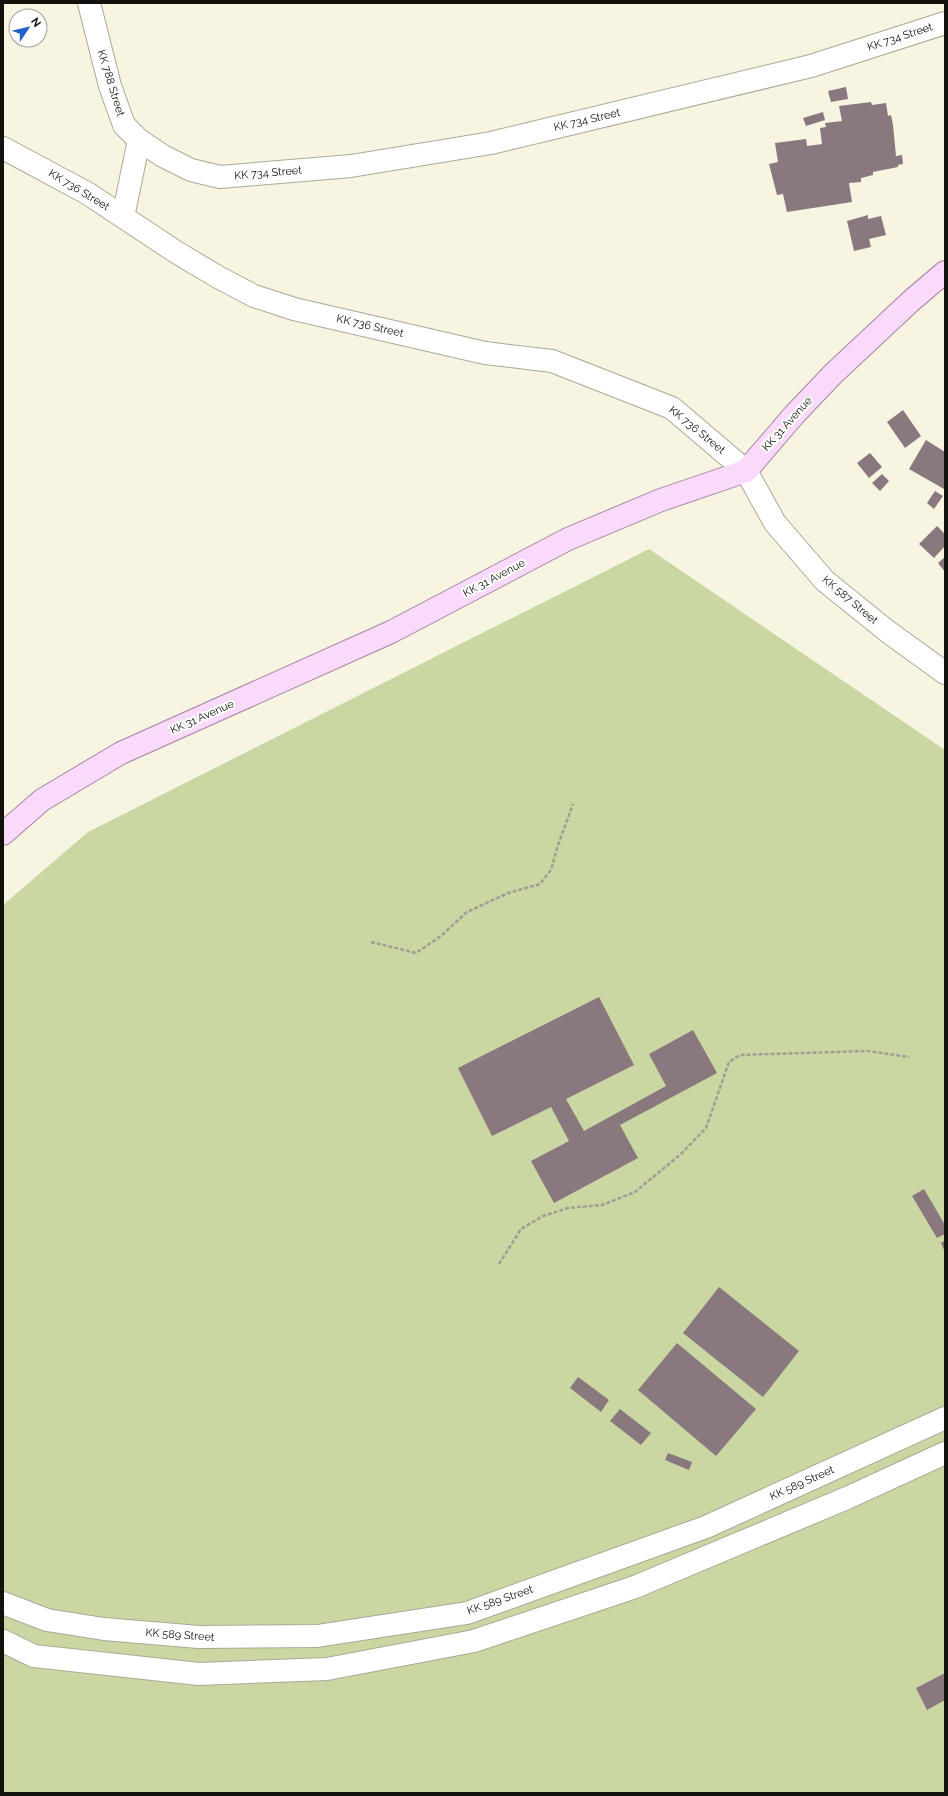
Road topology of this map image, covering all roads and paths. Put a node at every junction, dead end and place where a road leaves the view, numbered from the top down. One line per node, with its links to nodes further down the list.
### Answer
1 (89, 3): 3 (street, KK 788 Street)
2 (945, 23): 5 (street, KK 734 Street)
3 (139, 140): 5 (street, KK 788 Street); 6 (street)
4 (3, 148): 6 (street, KK 736 Street)
5 (220, 177)
6 (123, 218): 8 (street, KK 736 Street)
7 (945, 272): 8 (main road, KK 31 Avenue)
8 (746, 471): 9 (street, KK 587 Street); 11 (main road, KK 31 Avenue)
9 (945, 673)
10 (573, 804): 12 (path)
11 (3, 834)
12 (371, 942)
13 (909, 1057): 14 (path)
14 (499, 1264)
15 (945, 1418): 17 (street, KK 589 Street)
16 (945, 1453): 18 (street)
17 (3, 1603)
18 (3, 1642)

